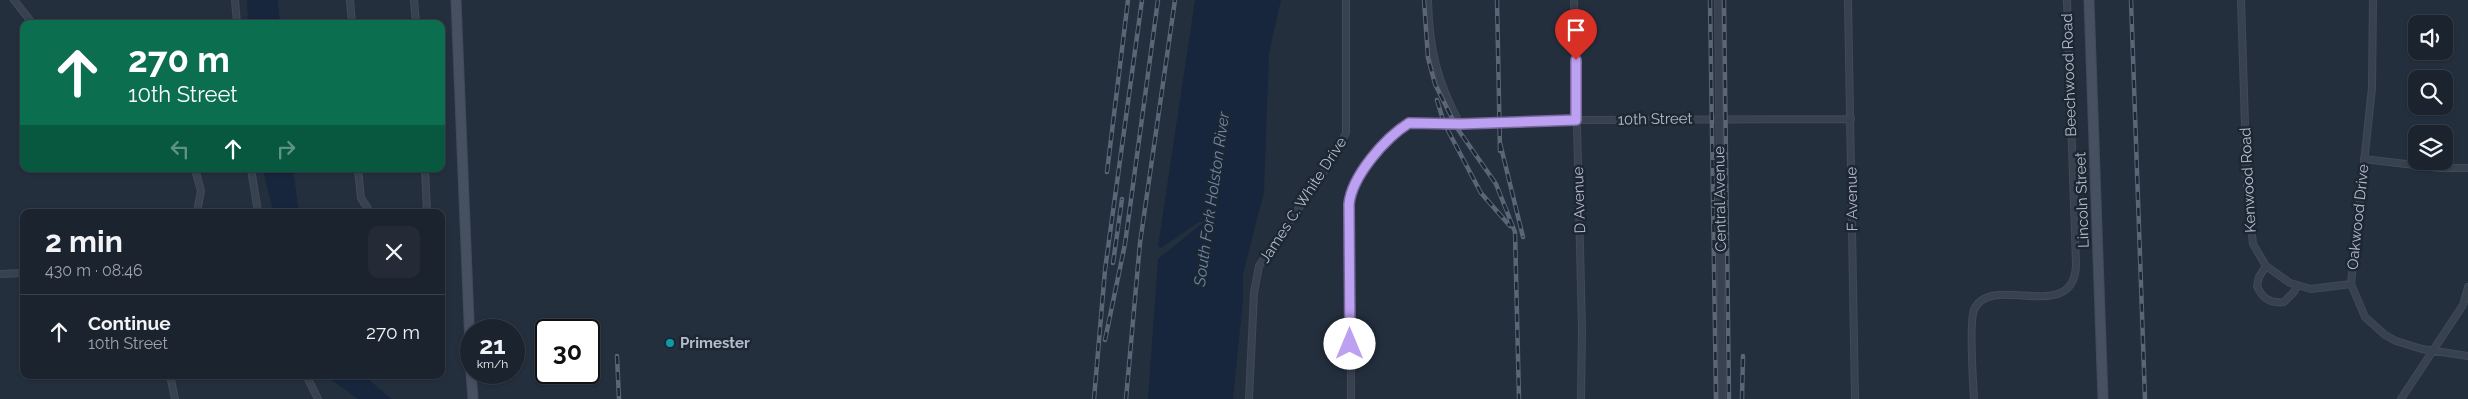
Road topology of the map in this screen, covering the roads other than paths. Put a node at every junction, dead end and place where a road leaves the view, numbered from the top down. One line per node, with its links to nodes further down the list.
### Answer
1 (14, 0): 15 (street)
2 (235, 0): 16 (street)
3 (350, 0): 17 (street)
4 (414, 0): 18 (street)
5 (456, 0): 39 (main road)
6 (1346, 0): 48 (street, James C. White Drive)
7 (1428, 0): 22 (street)
8 (1574, 0): 21 (street, D Avenue)
9 (1718, 0): 19 (street, Central Avenue)
10 (1848, 0): 20 (street, F Avenue)
11 (2067, 0): 53 (street, Beechwood Road)
12 (2089, 0): 54 (main road, Lincoln Street)
13 (2241, 0): 33 (street, Kenwood Road)
14 (2374, 0): 23 (street, Oakwood Drive)
15 (30, 20)
16 (237, 20)
17 (352, 20)
18 (416, 20)
19 (1719, 119): 20 (street, 10th Street); 21 (street, 10th Street); 51 (street, Central Avenue)
20 (1851, 119): 52 (street, F Avenue)
21 (1576, 120): 22 (street, 10th Street); 50 (street, D Avenue)
22 (1460, 124): 49 (street, 10th Street)
23 (2364, 159): 24 (street); 36 (street, Oakwood Drive)
24 (2468, 168)
25 (196, 172): 29 (street)
26 (252, 172): 30 (street)
27 (358, 172): 31 (street)
28 (424, 172): 32 (street)
29 (198, 209)
30 (258, 209)
31 (368, 209)
32 (427, 209)
33 (2266, 266): 37 (street, Kenwood Road); 37 (street)
34 (20, 273): 35 (street)
35 (0, 274)
36 (2351, 284): 37 (street, Kenwood Road); 40 (street, Oakwood Drive)
37 (2297, 286)
38 (2468, 287): 40 (street)
39 (469, 319)
40 (2432, 351): 41 (street, Oakwood Drive); 55 (street)
41 (2468, 356)
42 (171, 379): 45 (street)
43 (308, 379): 46 (street)
44 (472, 384): 47 (main road)
45 (175, 399)
46 (318, 399)
47 (473, 399)
48 (1249, 399)
49 (1351, 399)
50 (1581, 399)
51 (1722, 399)
52 (1855, 399)
53 (1974, 399)
54 (2103, 399)
55 (2401, 399)

